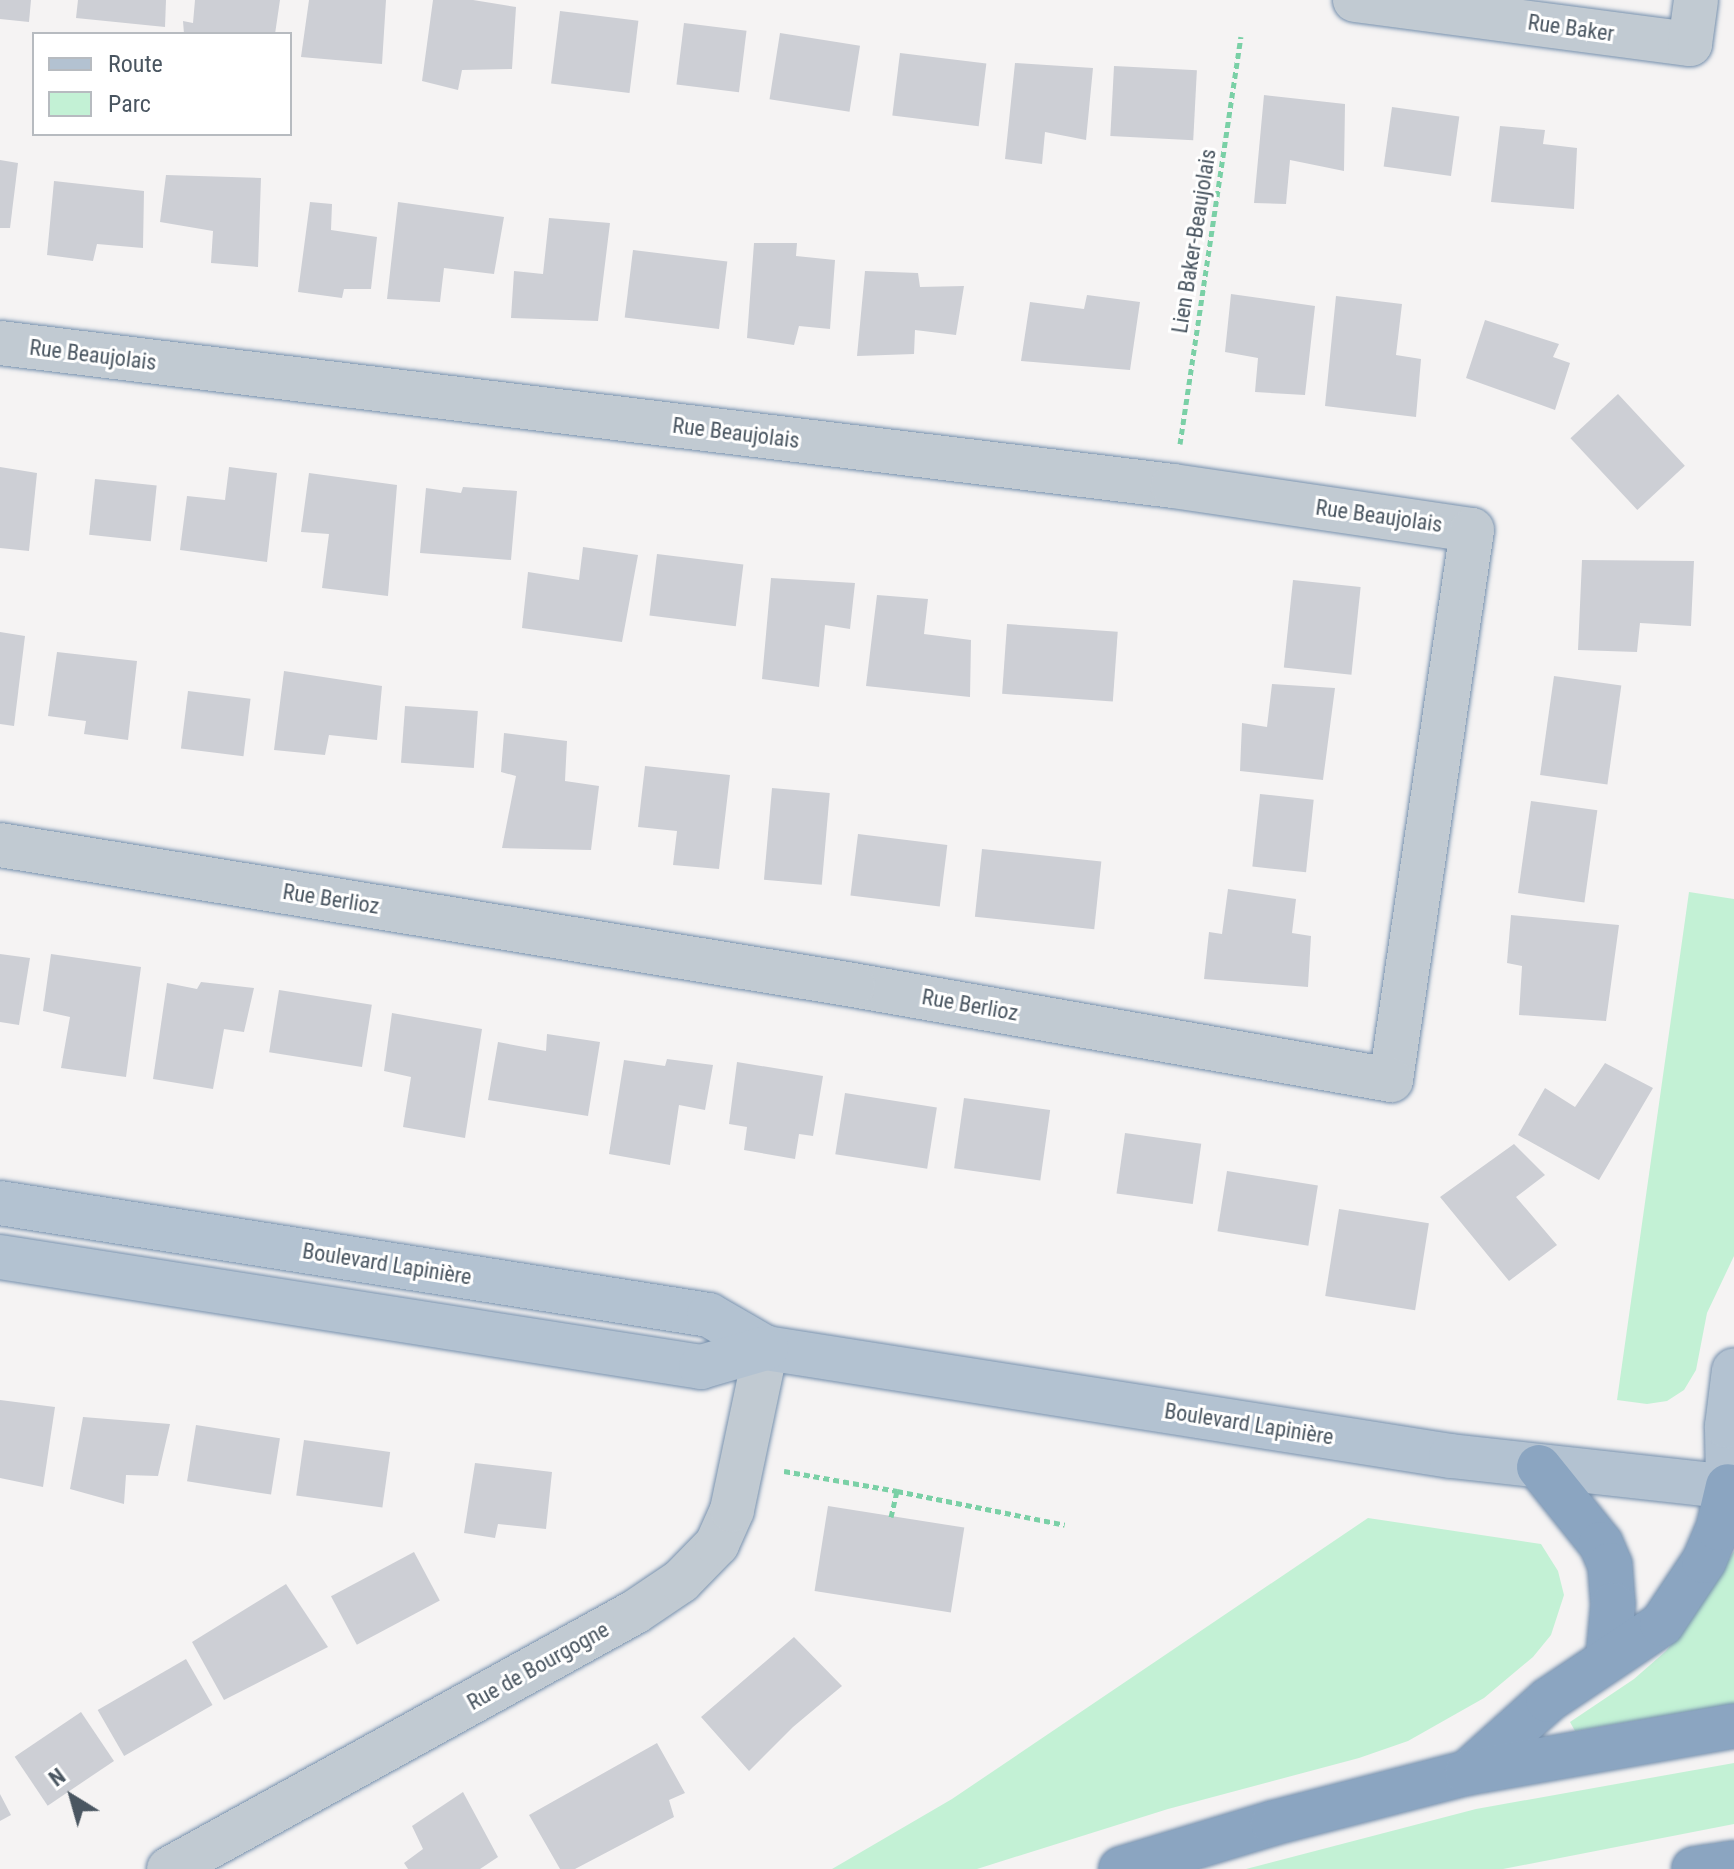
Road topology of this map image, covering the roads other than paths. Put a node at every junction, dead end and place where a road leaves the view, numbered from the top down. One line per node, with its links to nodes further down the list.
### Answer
1 (1355, 0): 2 (street, Rue Baker)
2 (1696, 0)
3 (0, 343): 4 (street, Rue Beaujolais)
4 (1472, 530): 5 (street, Rue Berlioz)
5 (0, 845)
6 (0, 1203): 8 (main road, Boulevard Lapinière)
7 (0, 1257): 8 (main road, Boulevard Lapinière)
8 (766, 1348): 10 (main road, Boulevard Lapinière); 16 (street, Rue de Bourgogne)
9 (1734, 1370): 11 (main road)
10 (1539, 1467): 11 (main road, Boulevard Lapinière); 12 (highway)
11 (1731, 1486): 12 (highway)
12 (1608, 1657): 14 (highway)
13 (1734, 1726): 14 (highway)
14 (1467, 1773): 17 (highway)
15 (1734, 1863): 18 (highway)
16 (169, 1869)
17 (1121, 1869)
18 (1694, 1869)

